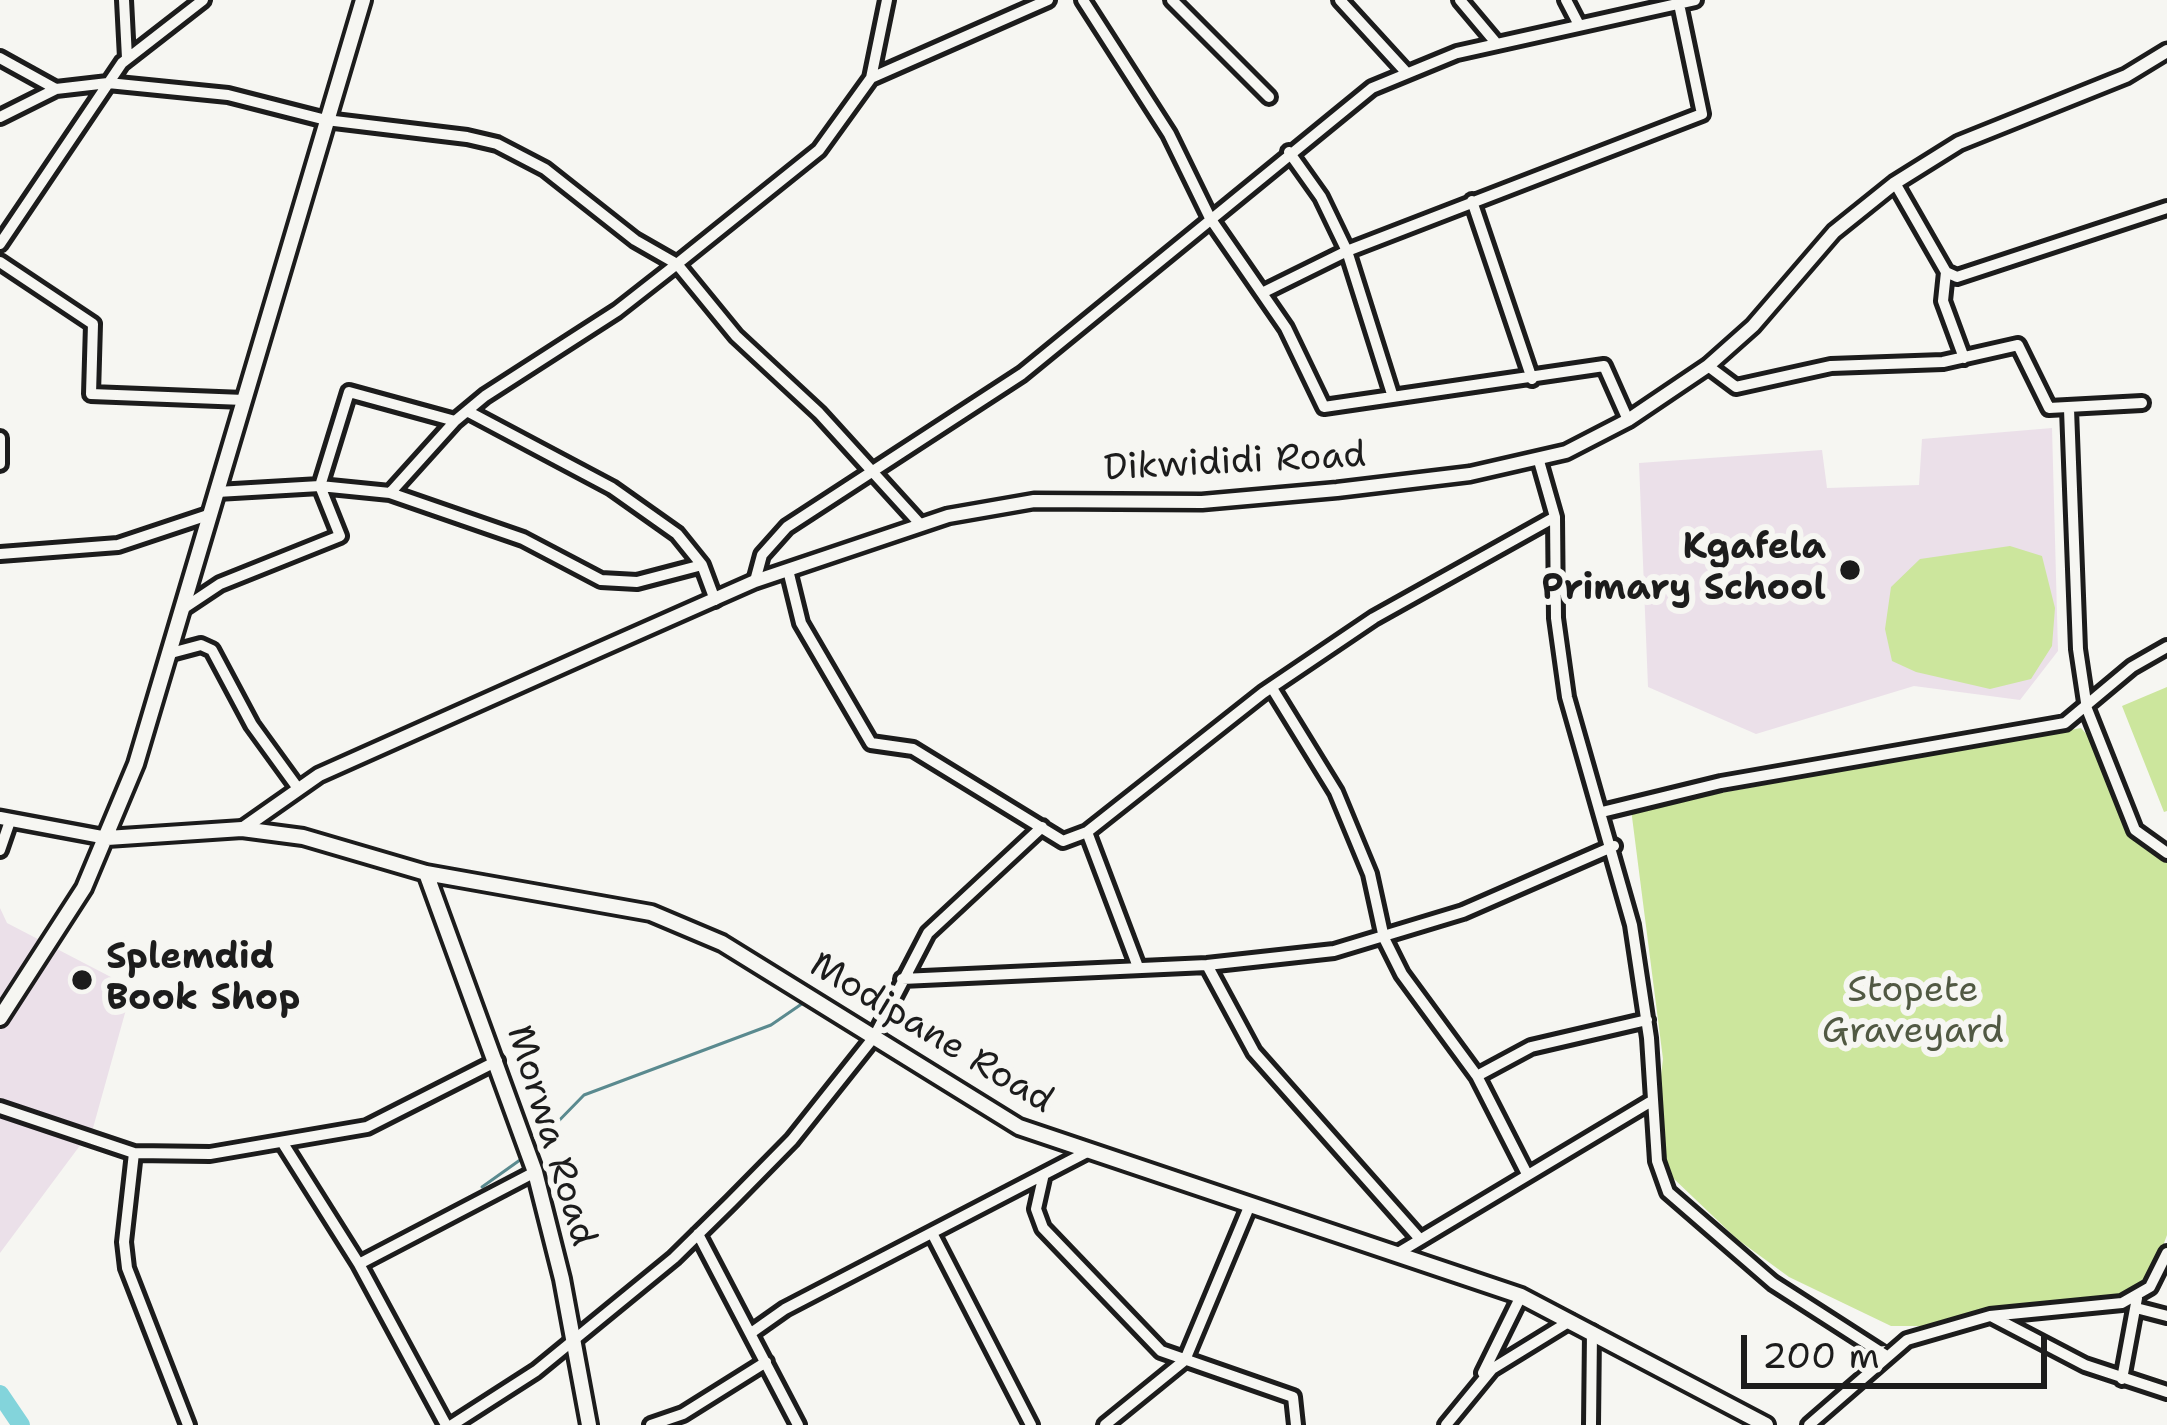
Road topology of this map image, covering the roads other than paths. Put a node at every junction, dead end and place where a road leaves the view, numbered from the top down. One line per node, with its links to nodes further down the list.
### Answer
1 (124, 0): 18 (street)
2 (203, 0): 18 (street)
3 (363, 0): 25 (main road)
4 (887, 0): 20 (street)
5 (1048, 0): 20 (street)
6 (1083, 0): 30 (street)
7 (1172, 0): 23 (street)
8 (1340, 0): 19 (street)
9 (1460, 0): 15 (street)
10 (1566, 0): 14 (street)
11 (1696, 0): 13 (street)
12 (1660, 4): 13 (street); 14 (street)
13 (1678, 4): 28 (street)
14 (1579, 26): 15 (street)
15 (1497, 44): 19 (street)
16 (2167, 51): 27 (street, Dikwididi Road)
17 (0, 58): 22 (street)
18 (127, 58): 21 (street)
19 (1405, 71): 26 (street)
20 (871, 78): 34 (street)
21 (108, 83): 22 (street); 25 (street); 31 (street)
22 (56, 89): 24 (street)
23 (1269, 97)
24 (0, 117)
25 (326, 119): 34 (street); 41 (main road)
26 (1289, 152): 30 (street); 32 (street)
27 (1895, 183): 35 (street); 38 (street, Dikwididi Road)
28 (1472, 201): 32 (street); 39 (street)
29 (2167, 208): 35 (street)
30 (1210, 218): 36 (street); 50 (street)
31 (0, 244)
32 (1347, 251): 36 (street); 40 (street)
33 (0, 262): 41 (street)
34 (677, 264): 43 (street); 50 (street)
35 (1946, 272): 37 (street)
36 (1264, 292): 40 (street)
37 (1964, 358): 38 (street); 44 (street)
38 (1708, 366): 45 (street, Dikwididi Road)
39 (1532, 379): 40 (street); 45 (street)
40 (1392, 394)
41 (244, 400): 52 (main road)
42 (2142, 403): 44 (street)
43 (467, 410): 46 (street); 58 (street)
44 (2068, 410): 66 (street)
45 (1628, 420): 48 (street, Dikwididi Road)
46 (455, 421): 51 (street); 53 (street)
47 (0, 438): 49 (street)
48 (1539, 461): 55 (street); 56 (street, Dikwididi Road)
49 (0, 464)
50 (871, 467): 56 (street); 60 (street)
51 (320, 486): 52 (street); 53 (street); 62 (street)
52 (217, 492): 54 (main road)
53 (390, 493): 58 (street)
54 (212, 514): 57 (street); 62 (main road)
55 (1555, 517): 65 (street); 68 (street)
56 (920, 525): 59 (street, Dikwididi Road)
57 (0, 554)
58 (702, 565): 61 (street)
59 (788, 570): 60 (street, Dikwididi Road); 70 (street)
60 (755, 581): 61 (street, Dikwididi Road)
61 (715, 599): 67 (street, Dikwididi Road)
62 (184, 608): 64 (main road)
63 (2167, 646): 66 (street)
64 (171, 653): 67 (street); 73 (main road)
65 (1272, 688): 72 (street); 78 (street)
66 (2086, 709): 68 (street); 76 (street)
67 (297, 788): 71 (street, Dikwididi Road)
68 (1603, 812): 74 (street)
69 (5, 819): 73 (street); 75 (street)
70 (1042, 827): 72 (street); 81 (street)
71 (242, 829): 73 (main road, Modipane Road); 77 (main road, Modipane Road)
72 (1087, 832): 80 (street)
73 (107, 838): 82 (main road)
74 (1614, 845): 78 (street); 83 (street)
75 (0, 850)
76 (2167, 853)
77 (426, 873): 84 (main road, Modipane Road); 85 (main road, Morwa Road)
78 (1384, 938): 79 (street); 86 (street)
79 (1207, 965): 80 (street); 98 (street)
80 (1138, 967): 81 (street)
81 (902, 979): 84 (street)
82 (0, 1018)
83 (1647, 1020): 86 (street); 87 (street)
84 (874, 1037): 90 (main road, Modipane Road); 97 (street)
85 (497, 1061): 89 (street); 92 (main road, Morwa Road)
86 (1477, 1076): 93 (street)
87 (1650, 1102): 93 (street); 110 (street)
88 (0, 1108): 91 (street)
89 (284, 1144): 91 (street); 101 (street)
90 (1088, 1152): 94 (street); 95 (main road, Modipane Road)
91 (134, 1153): 116 (street)
92 (535, 1172): 101 (street); 109 (main road, Morwa Road)
93 (1526, 1172): 98 (street)
94 (1042, 1178): 96 (street); 111 (street)
95 (1249, 1207): 99 (main road, Modipane Road); 111 (street)
96 (932, 1233): 108 (street); 121 (street)
97 (698, 1234): 108 (street); 109 (street)
98 (1419, 1238): 99 (street)
99 (1398, 1253): 102 (main road, Modipane Road)
100 (2167, 1253): 103 (street)
101 (359, 1264): 117 (street)
102 (1522, 1295): 106 (main road, Modipane Road); 113 (street)
103 (2136, 1303): 104 (street); 105 (street); 114 (street)
104 (1990, 1316): 110 (street); 114 (street)
105 (2167, 1316)
106 (1572, 1320): 107 (main road, Modipane Road); 113 (street)
107 (1592, 1332): 125 (street); 126 (main road, Modipane Road)
108 (752, 1334): 112 (street)
109 (574, 1340): 117 (street); 118 (main road, Morwa Road)
110 (1885, 1355): 127 (street)
111 (1185, 1360): 122 (street); 123 (street)
112 (766, 1362): 119 (street); 120 (street)
113 (1480, 1379): 124 (street)
114 (2122, 1379): 115 (street)
115 (2167, 1392)
116 (188, 1425)
117 (449, 1425)
118 (589, 1425)
119 (652, 1425)
120 (798, 1425)
121 (1031, 1425)
122 (1106, 1425)
123 (1296, 1425)
124 (1446, 1425)
125 (1591, 1425)
126 (1766, 1425)
127 (1809, 1425)

